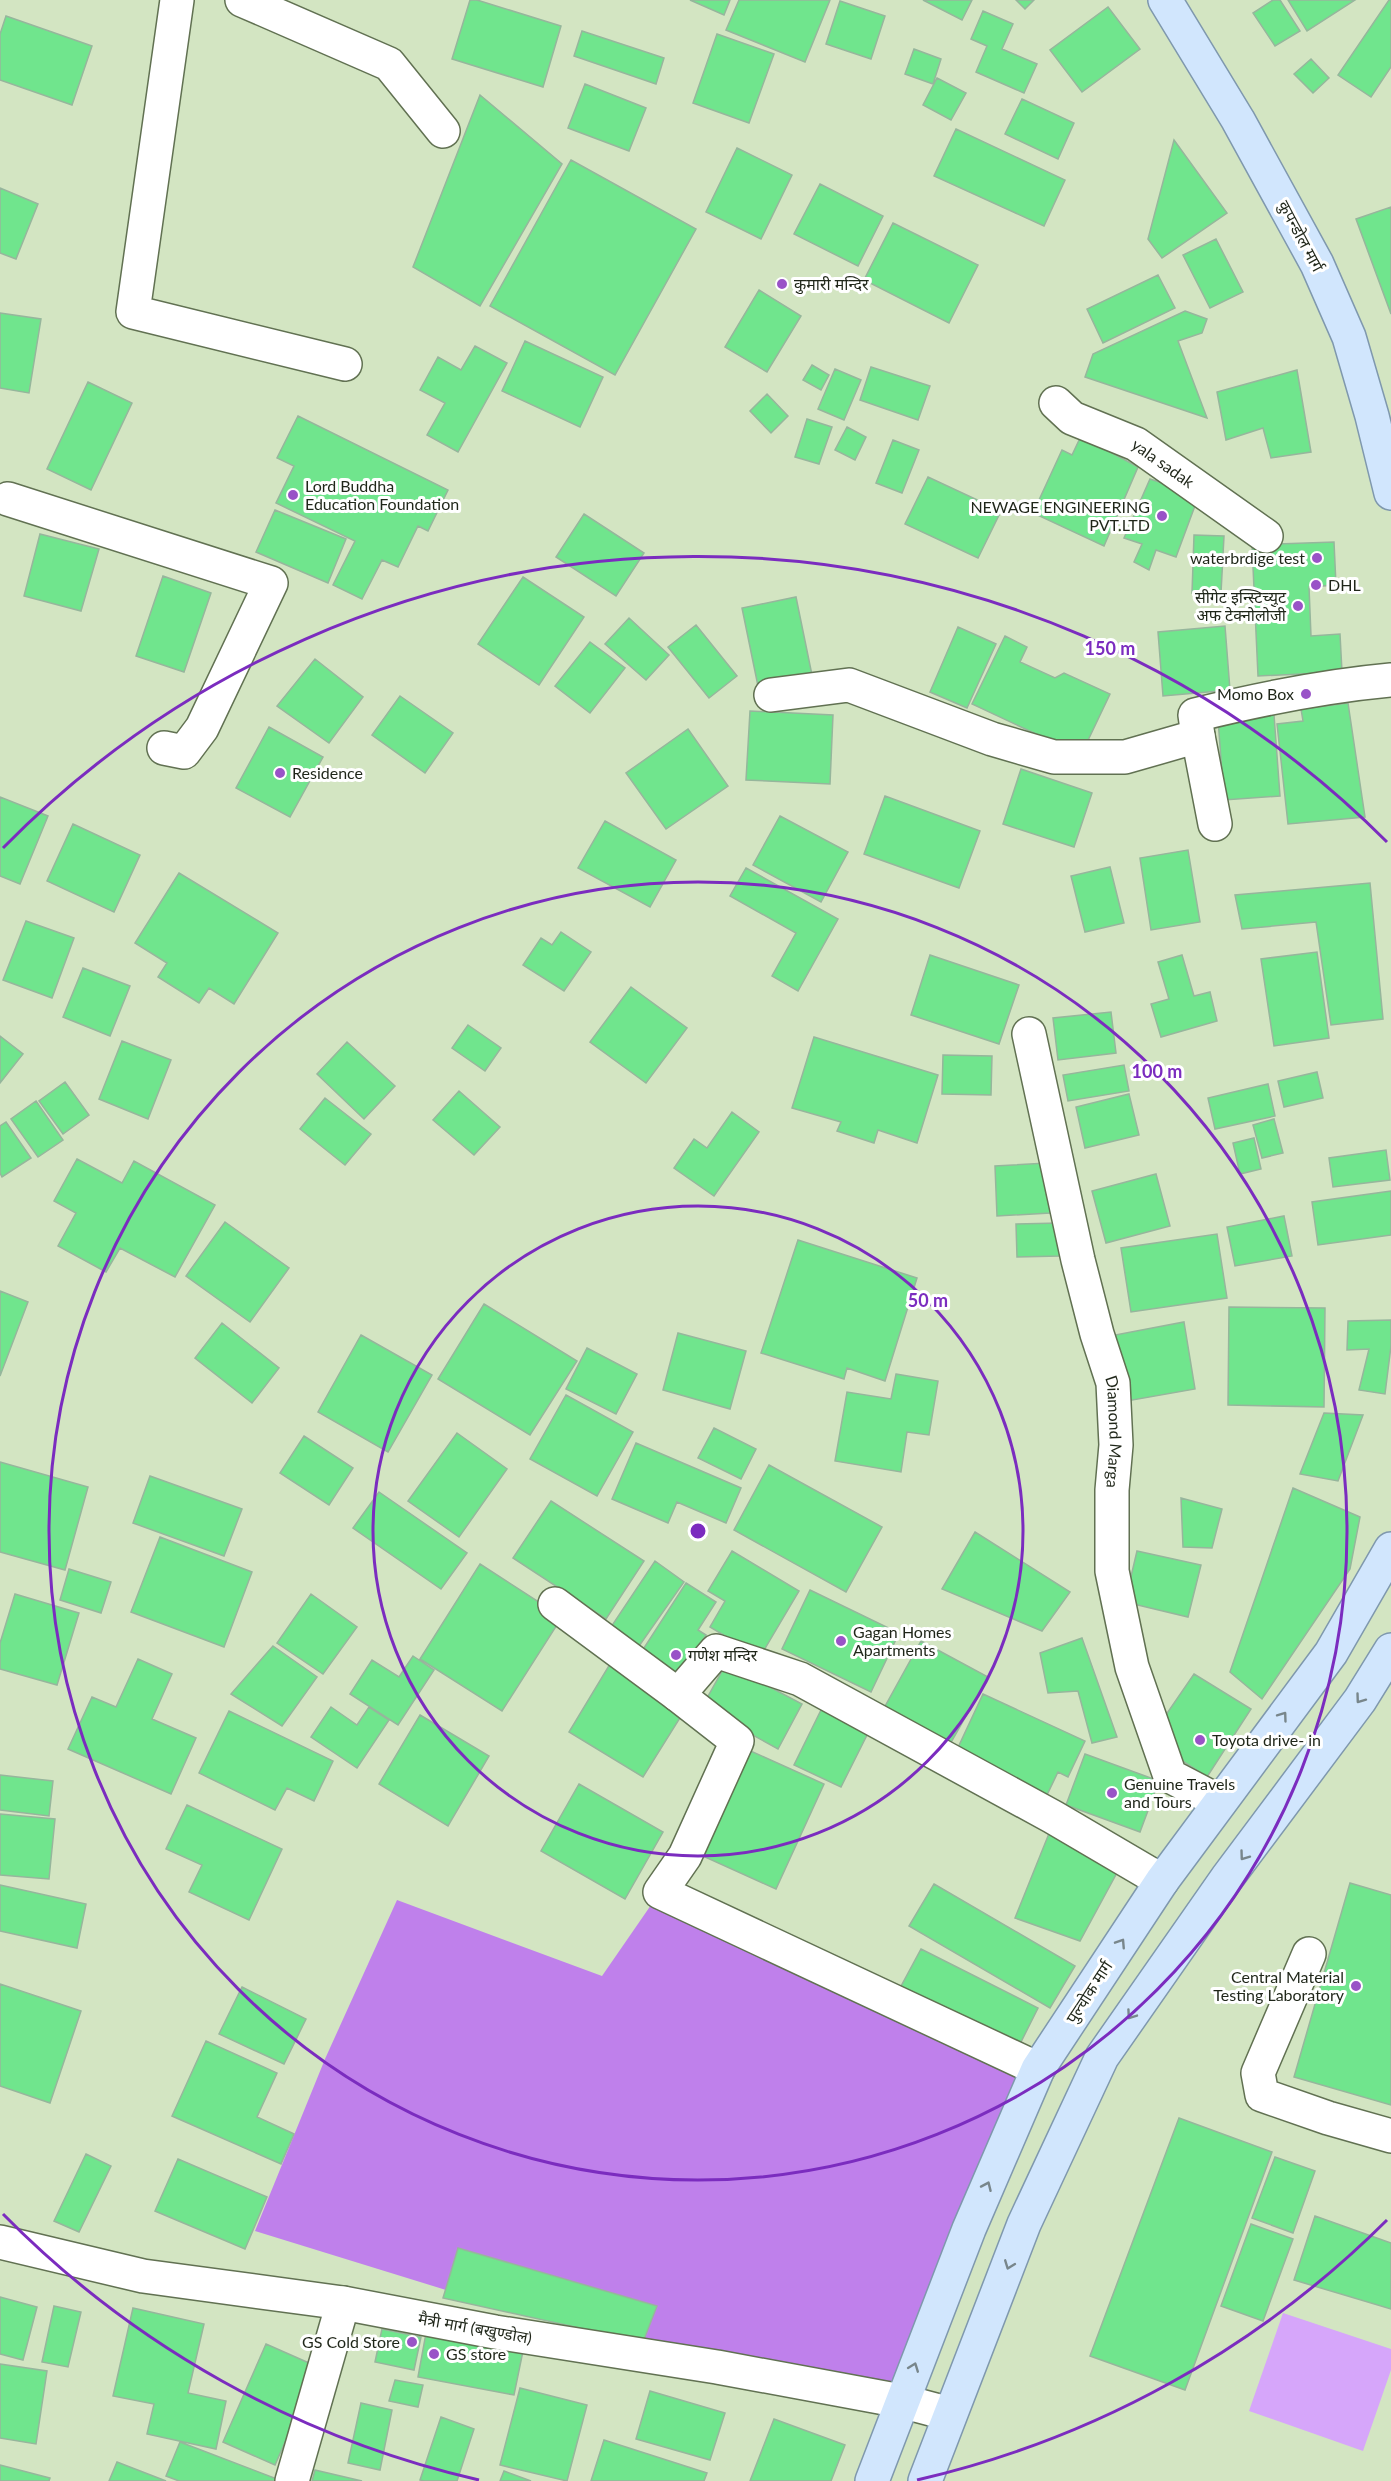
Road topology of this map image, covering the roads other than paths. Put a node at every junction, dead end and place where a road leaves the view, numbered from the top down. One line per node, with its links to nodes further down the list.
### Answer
1 (177, 0): 5 (street)
2 (242, 0): 4 (street)
3 (1165, 0): 7 (main road, कुपन्डोल मार्ग)
4 (443, 131)
5 (345, 364)
6 (1056, 403): 9 (street, yala sadak)
7 (1391, 493)
8 (3, 503): 13 (street)
9 (1266, 536)
10 (1391, 680): 12 (street)
11 (771, 695): 12 (street)
12 (1198, 736): 14 (street)
13 (164, 748)
14 (1215, 824)
15 (1029, 1034): 20 (street, Diamond Marga)
16 (1391, 1549): 20 (main road, पुल्चोक मार्ग, one-way to 16)
17 (555, 1604): 19 (street)
18 (1391, 1650): 28 (main road, one-way to 28)
19 (678, 1695): 21 (street); 23 (street)
20 (1220, 1802): 21 (main road, पुल्चोक मार्ग)
21 (1162, 1881): 23 (main road, पुल्चोक मार्ग, one-way to 21)
22 (1309, 1954): 24 (street)
23 (1038, 2070): 27 (main road, पुल्चोक मार्ग, one-way to 23)
24 (1391, 2136)
25 (0, 2242): 26 (street, मैत्री मार्ग (बखुण्डोल))
26 (343, 2303): 27 (street, मैत्री मार्ग (बखुण्डोल)); 29 (street)
27 (901, 2401): 28 (street, मैत्री मार्ग (बखुण्डोल)); 30 (main road, पुल्चोक मार्ग)
28 (950, 2414): 31 (main road)
29 (292, 2481)
30 (872, 2481)
31 (925, 2481)

